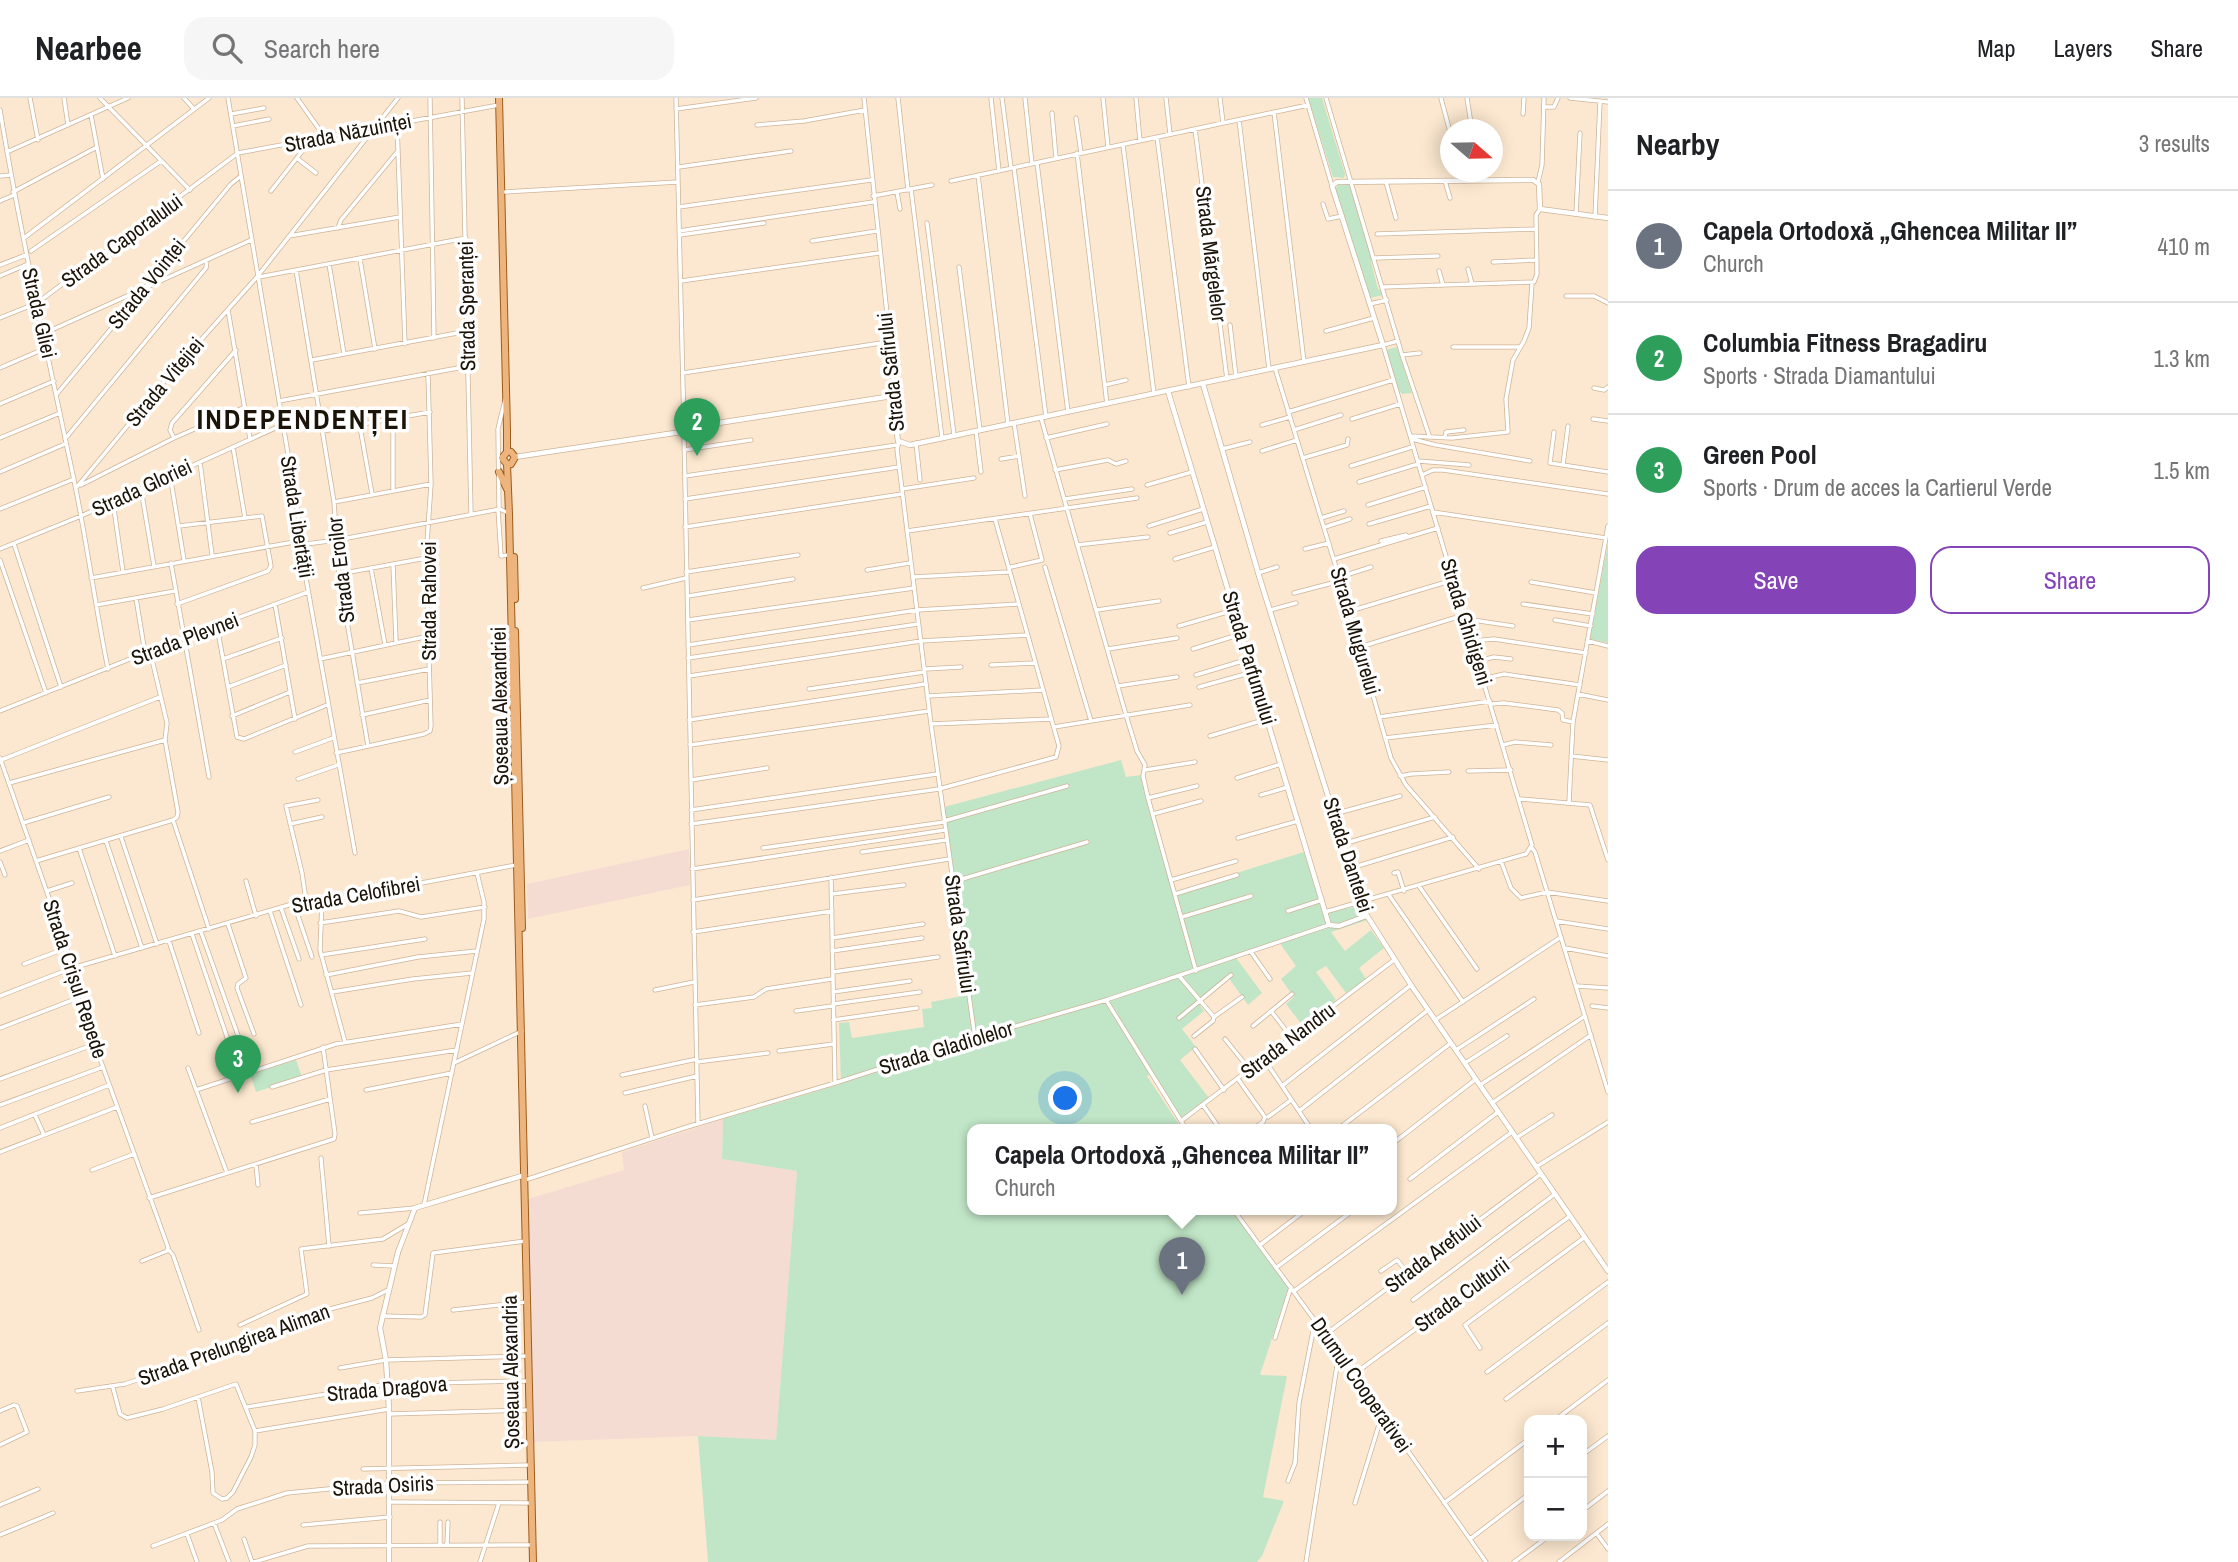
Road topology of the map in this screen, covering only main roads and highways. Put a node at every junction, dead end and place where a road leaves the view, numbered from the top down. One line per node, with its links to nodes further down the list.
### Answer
1 (500, 100): 2 (main road, Șoseaua Alexandriei); 2 (main road, Șoseaua Alexandriei)
2 (510, 457): 4 (main road, Șoseaua Alexandriei); 5 (main road, Șoseaua Alexandriei)
3 (499, 472): 4 (main road)
4 (508, 491): 5 (main road, Șoseaua Alexandriei)
5 (520, 947): 6 (main road, Șoseaua Alexandriei)
6 (525, 1177): 7 (main road, Șoseaua Alexandria)
7 (533, 1562)

